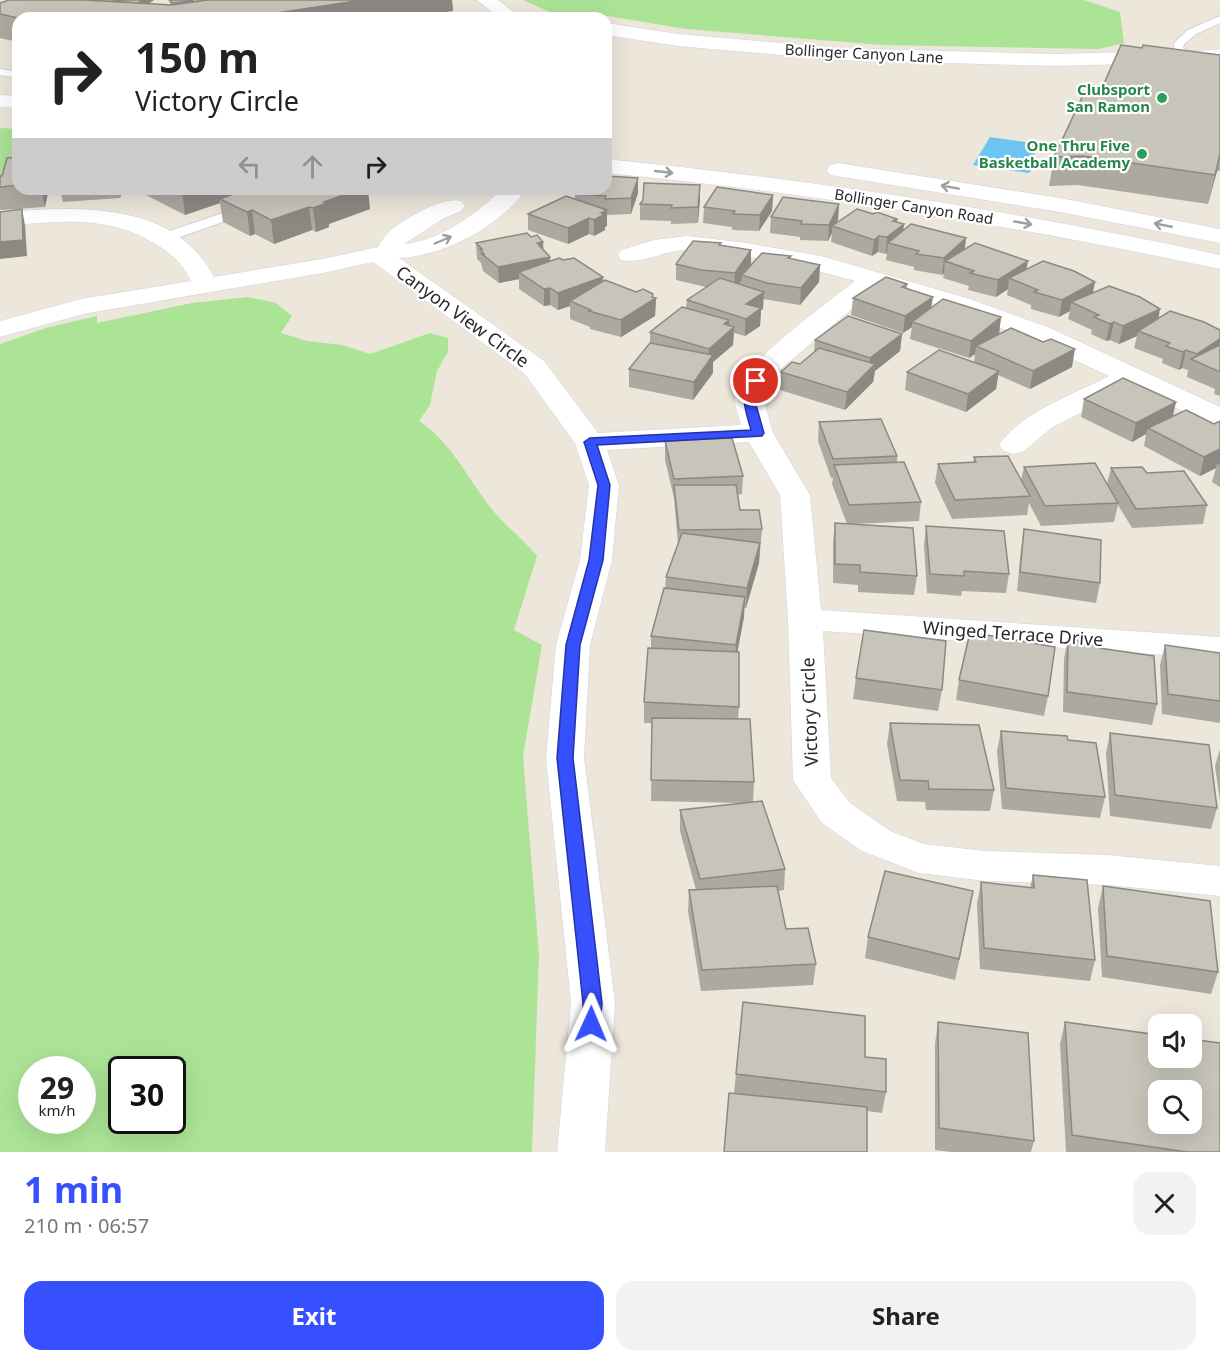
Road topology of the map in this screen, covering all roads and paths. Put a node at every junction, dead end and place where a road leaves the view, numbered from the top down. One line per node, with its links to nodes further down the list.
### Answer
1 (486, 0): 2 (street)
2 (503, 12)
3 (1220, 20): 6 (lane)
4 (612, 29): 6 (street, Bollinger Canyon Lane)
5 (1220, 46): 6 (street, Bollinger Canyon Lane)
6 (1186, 53): 7 (street, Bollinger Canyon Lane)
7 (1220, 55)
8 (612, 146): 9 (street)
9 (642, 149)
10 (612, 167): 20 (street, Bollinger Canyon Road, one-way to 20)
11 (812, 167): 16 (street, Bollinger Canyon Road, one-way to 11)
12 (509, 195): 18 (street, Canyon View Circle, one-way to 12)
13 (456, 199): 18 (street, Canyon View Circle)
14 (262, 204): 17 (lane)
15 (0, 219): 17 (street)
16 (1220, 236)
17 (163, 238): 22 (street)
18 (381, 253): 22 (street, Canyon View Circle); 27 (street, Canyon View Circle)
19 (630, 255): 21 (street)
20 (1220, 262)
21 (874, 278): 24 (street); 26 (street, Victory Circle)
22 (206, 285): 23 (street, Canyon View Circle)
23 (0, 329)
24 (1130, 377): 25 (street); 28 (street)
25 (1220, 418)
26 (758, 433): 27 (street); 29 (street, Victory Circle)
27 (590, 442): 32 (street, Canyon View Circle)
28 (1014, 445)
29 (805, 618): 30 (street, Winged Terrace Drive); 31 (street, Victory Circle)
30 (1220, 648)
31 (1220, 880)
32 (581, 1152)

